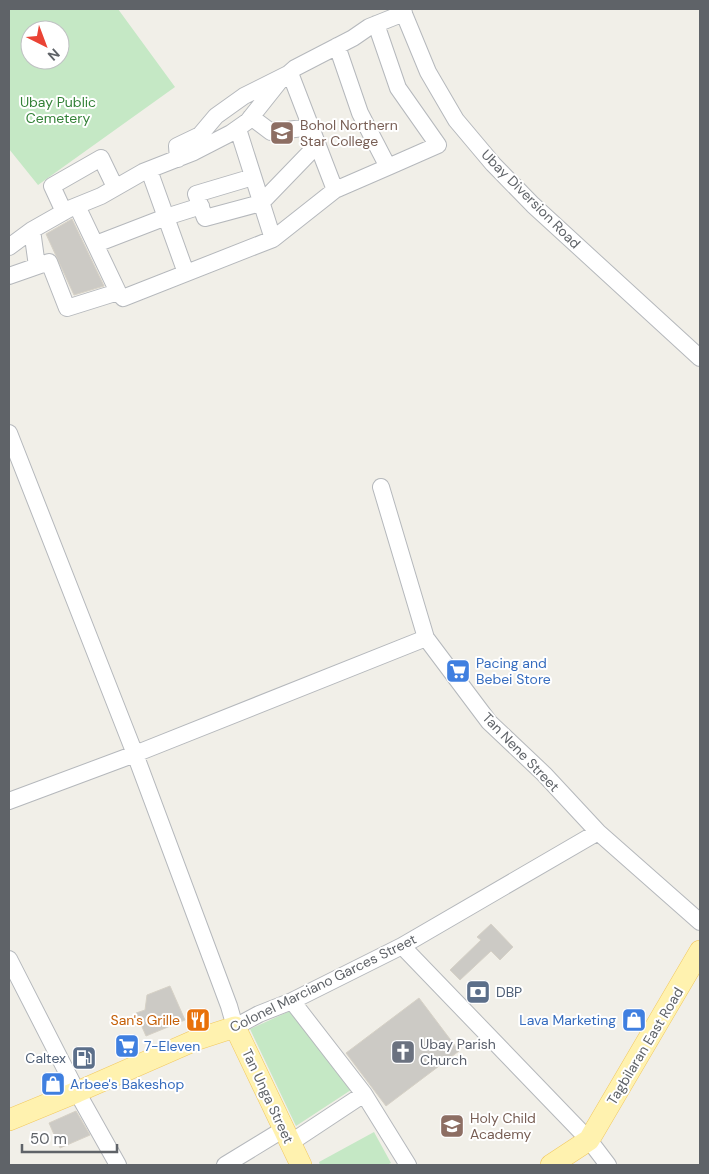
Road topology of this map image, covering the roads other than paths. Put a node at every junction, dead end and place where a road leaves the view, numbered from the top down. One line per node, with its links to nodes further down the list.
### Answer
1 (403, 11): 2 (street); 27 (street, Ubay Diversion Road)
2 (376, 24): 3 (street); 10 (street)
3 (337, 46): 4 (street); 10 (street)
4 (290, 73): 5 (street); 6 (street); 9 (street)
5 (251, 117): 6 (street); 7 (street)
6 (311, 128): 8 (street)
7 (238, 129): 9 (street); 12 (street)
8 (318, 145): 14 (street); 15 (street)
9 (178, 159): 11 (street)
10 (388, 167): 14 (street)
11 (149, 170): 13 (street); 18 (street)
12 (253, 177): 15 (street); 16 (street)
13 (115, 187): 17 (street); 17 (street)
14 (335, 190): 20 (street)
15 (261, 203): 16 (street); 20 (street)
16 (201, 206): 18 (street)
17 (71, 209): 19 (street); 21 (street)
18 (166, 217): 21 (street); 24 (street)
19 (32, 230): 22 (street); 23 (street)
20 (273, 239): 24 (street)
21 (96, 244): 26 (street)
22 (9, 247)
23 (37, 266): 25 (street); 26 (street)
24 (186, 273): 26 (street)
25 (9, 276)
26 (118, 292)
27 (700, 358)
28 (9, 433): 31 (street)
29 (381, 487): 30 (street, Tan Nene Street)
30 (426, 638): 31 (street); 33 (street, Tan Nene Street)
31 (135, 754): 32 (street); 39 (street)
32 (9, 801)
33 (598, 832): 34 (street, Tan Nene Street); 35 (street, Colonel Marciano Garces Street)
34 (700, 922)
35 (402, 946): 38 (street, Colonel Marciano Garces Street); 44 (street)
36 (700, 952): 44 (main road, Tagbilaran East Road)
37 (9, 959): 40 (street)
38 (292, 1001): 39 (street, Colonel Marciano Garces Street); 41 (street)
39 (235, 1027): 40 (main road, Colonel Marciano Garces Street); 43 (main road, Tan Unga Street)
40 (77, 1092): 42 (main road, Colonel Marciano Garces Street); 45 (street)
41 (364, 1094): 43 (street); 48 (street)
42 (9, 1120)
43 (287, 1136): 46 (street); 47 (main road, Tan Unga Street)
44 (589, 1140): 49 (main road); 50 (street)
45 (118, 1165)
46 (225, 1165)
47 (301, 1165)
48 (408, 1165)
49 (551, 1165)
50 (608, 1165)

